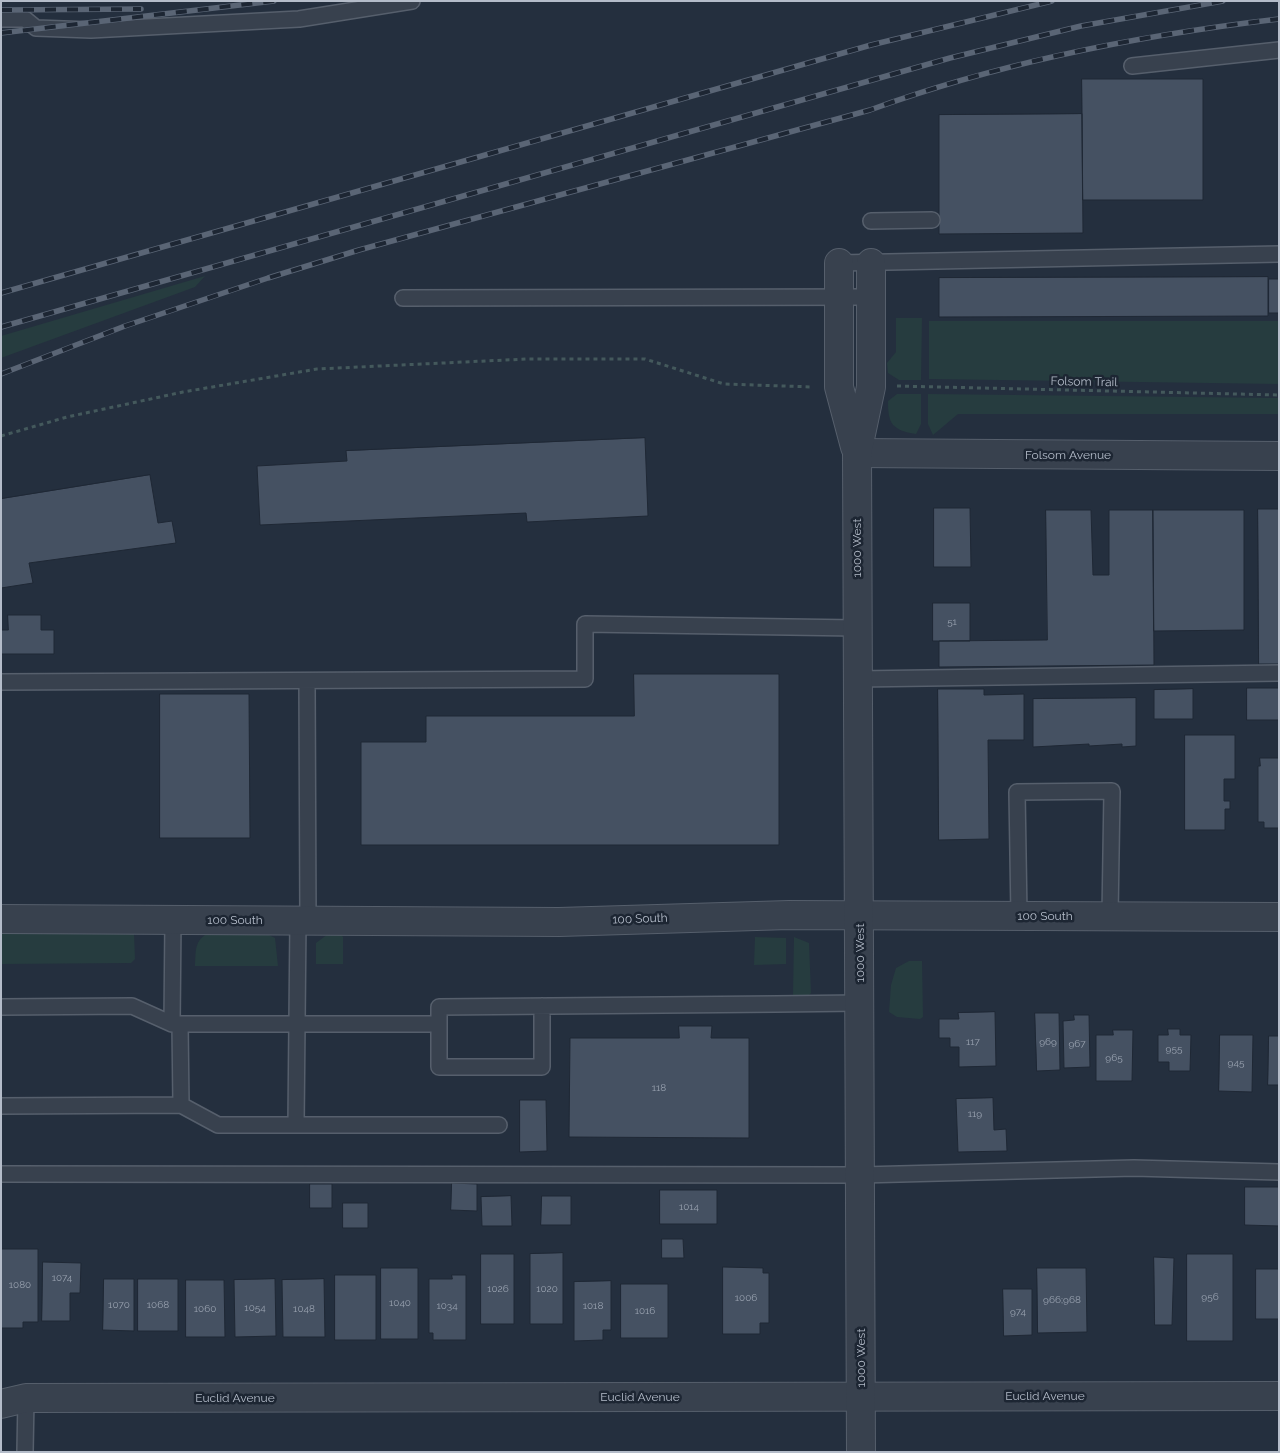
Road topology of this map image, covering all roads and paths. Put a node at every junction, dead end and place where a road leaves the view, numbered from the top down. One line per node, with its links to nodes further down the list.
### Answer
1 (412, 1): 2 (lane)
2 (1, 19)
3 (1279, 50): 4 (lane)
4 (1132, 66)
5 (932, 220): 6 (lane)
6 (871, 221)
7 (1279, 254): 9 (lane)
8 (839, 263): 9 (lane); 10 (street, 1000 West)
9 (871, 263): 11 (street, 1000 West)
10 (839, 297): 11 (lane); 12 (lane); 17 (street, 1000 West)
11 (871, 297): 17 (street, 1000 West)
12 (403, 298)
13 (888, 386): 15 (path, Folsom Trail)
14 (820, 387): 16 (path)
15 (1279, 395)
16 (1, 436)
17 (857, 454): 18 (street, Folsom Avenue); 19 (street, 1000 West)
18 (1279, 456)
19 (857, 628): 21 (street, 1000 West); 23 (lane)
20 (1279, 674): 21 (lane)
21 (857, 679): 24 (street, 1000 West)
22 (1, 682): 23 (lane)
23 (306, 682): 30 (lane)
24 (860, 916): 25 (street, 100 South); 30 (street, 100 South); 31 (street, 1000 West)
25 (1019, 916): 26 (street, 100 South); 26 (lane)
26 (1110, 916): 27 (street, 100 South)
27 (1279, 917)
28 (1, 920): 29 (street, 100 South)
29 (173, 920): 30 (street, 100 South); 34 (lane)
30 (303, 920): 35 (lane)
31 (860, 1003): 32 (lane); 43 (street, 1000 West)
32 (542, 1006): 36 (lane); 36 (lane)
33 (1, 1008): 34 (lane)
34 (176, 1024): 35 (lane); 37 (lane)
35 (298, 1024): 36 (lane); 39 (lane)
36 (439, 1024)
37 (181, 1105): 38 (lane); 39 (lane)
38 (1, 1106)
39 (296, 1125): 40 (lane)
40 (499, 1125)
41 (1279, 1172): 43 (lane)
42 (1, 1174): 43 (lane)
43 (861, 1174): 45 (street, 1000 West)
44 (1279, 1396): 45 (street, Euclid Avenue)
45 (861, 1397): 46 (street, Euclid Avenue); 48 (street, 1000 West)
46 (14, 1401): 47 (lane)
47 (25, 1452)
48 (861, 1452)

